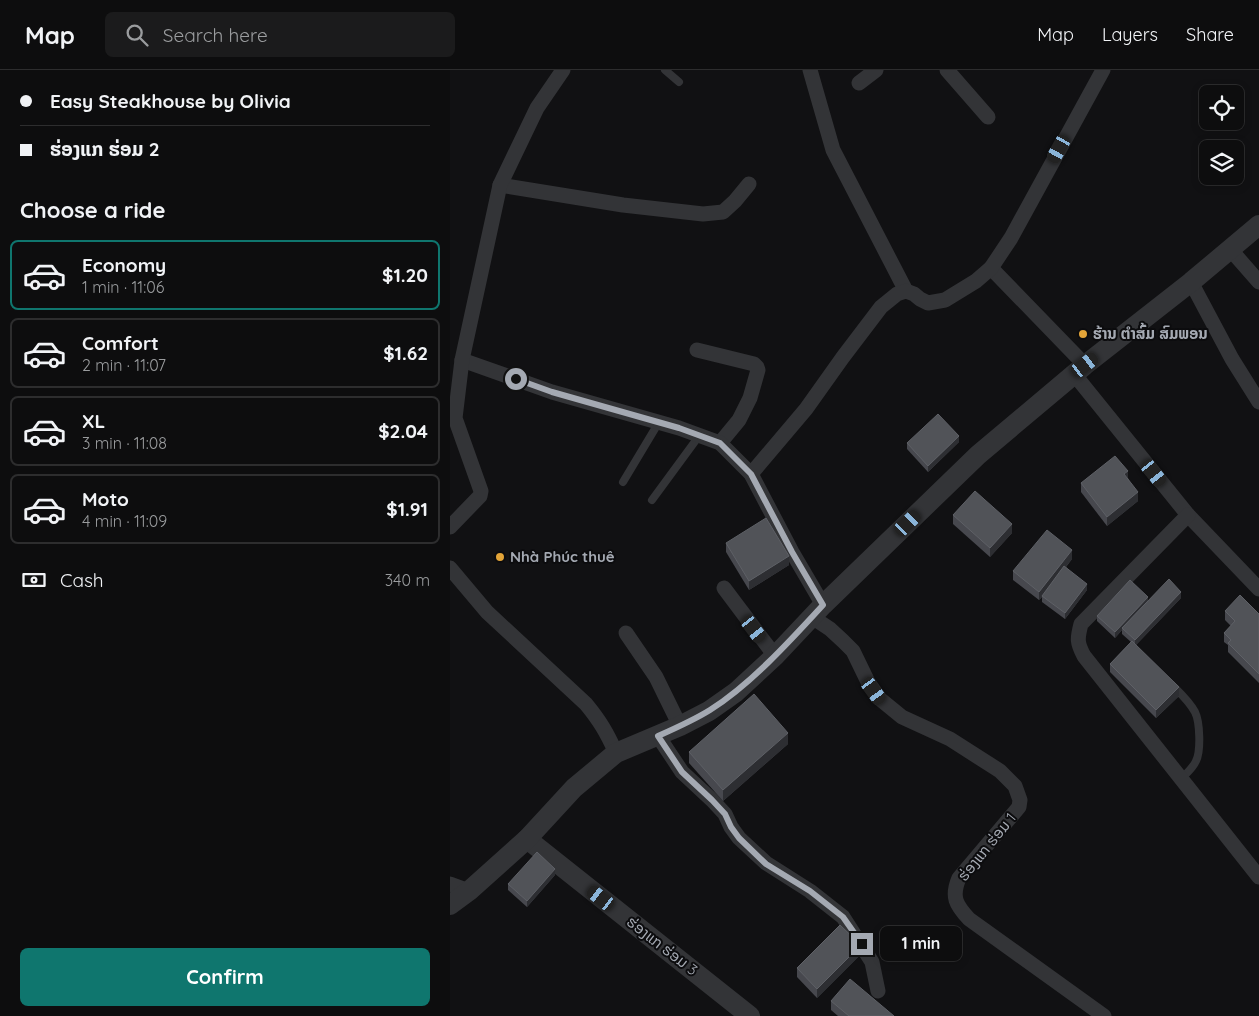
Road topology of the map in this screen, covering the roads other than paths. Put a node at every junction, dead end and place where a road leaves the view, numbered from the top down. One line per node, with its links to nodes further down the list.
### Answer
1 (563, 70): 11 (street)
2 (664, 70): 7 (lane)
3 (810, 70): 17 (street)
4 (876, 70): 8 (street)
5 (947, 70): 9 (street)
6 (1103, 70): 14 (street)
7 (680, 82)
8 (858, 83)
9 (988, 117)
10 (748, 184): 11 (street)
11 (500, 185): 19 (street)
12 (1259, 225): 13 (street)
13 (1230, 249): 15 (street); 16 (street)
14 (991, 268): 17 (street); 20 (street)
15 (1191, 282): 20 (street); 21 (street)
16 (1259, 282)
17 (906, 291): 26 (street)
18 (697, 350): 25 (street)
19 (462, 360): 22 (street); 23 (street)
20 (1080, 370): 29 (street); 34 (street)
21 (1259, 402)
22 (452, 417): 30 (street)
23 (659, 422): 24 (street); 27 (lane)
24 (699, 436): 25 (street); 28 (lane)
25 (720, 443): 26 (street)
26 (751, 474): 34 (street)
27 (623, 482)
28 (652, 500)
29 (1188, 515): 33 (street); 41 (street)
30 (450, 527)
31 (450, 568): 40 (street)
32 (724, 588): 36 (street)
33 (1259, 589)
34 (818, 611): 36 (street); 49 (street, ຮ່ອງແກ ຮ່ອມ 1)
35 (626, 633): 38 (street)
36 (774, 656): 38 (street)
37 (1166, 678): 41 (lane)
38 (680, 726): 39 (street)
39 (658, 736): 40 (street); 47 (street)
40 (616, 753): 42 (street)
41 (1181, 779): 43 (street)
42 (527, 838): 45 (street); 48 (street, ຮ່ອງແກ ຮ່ອມ 3)
43 (1259, 877)
44 (450, 884): 45 (street)
45 (470, 891): 46 (street)
46 (450, 905)
47 (878, 991)
48 (750, 1016)
49 (1104, 1016)

